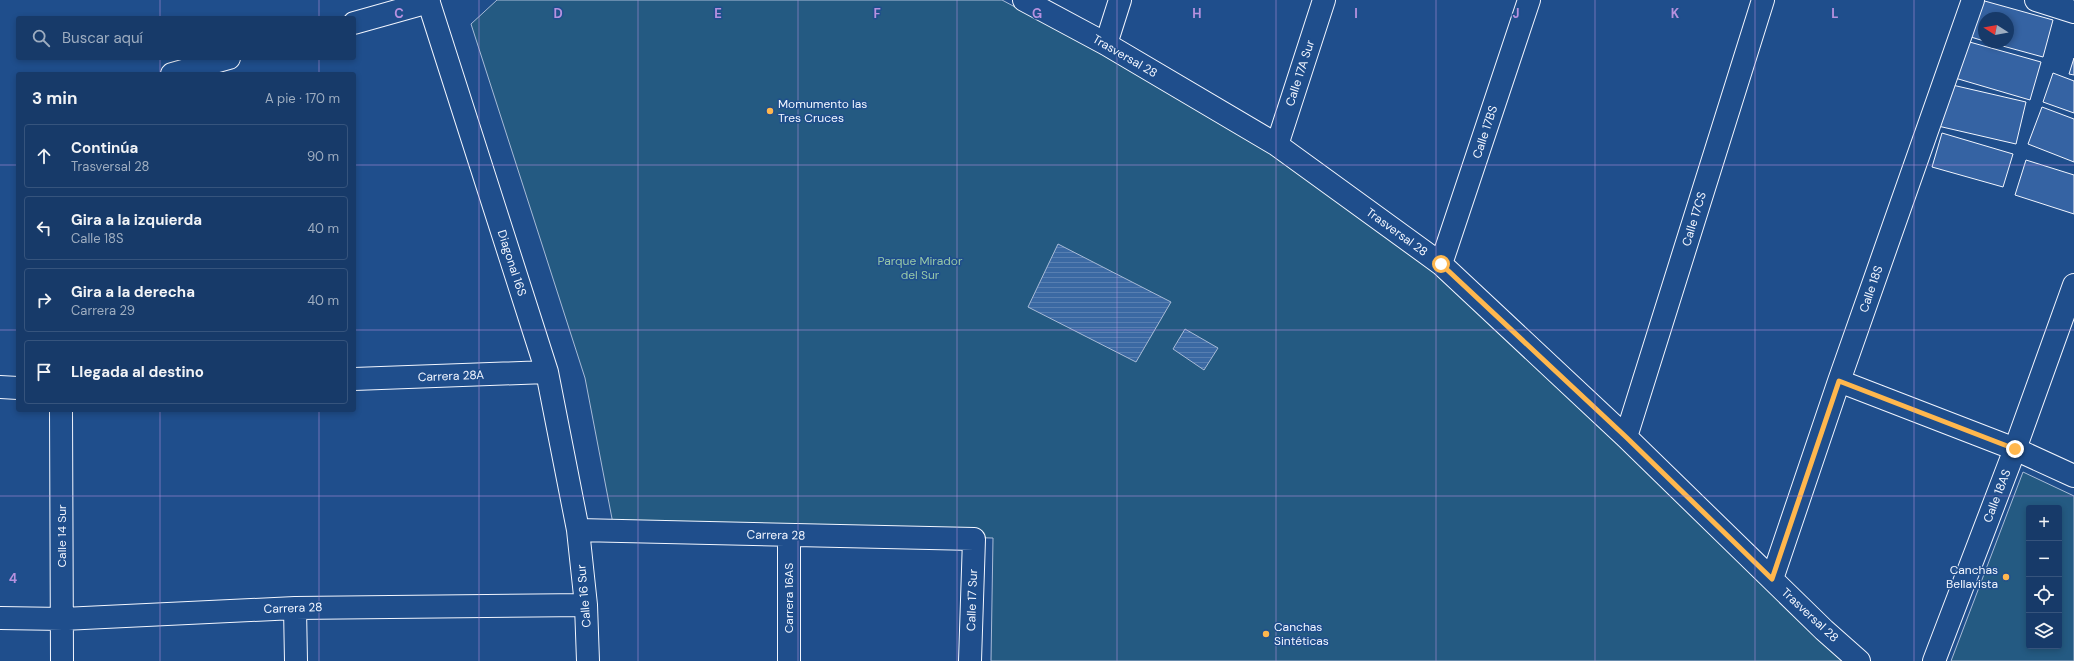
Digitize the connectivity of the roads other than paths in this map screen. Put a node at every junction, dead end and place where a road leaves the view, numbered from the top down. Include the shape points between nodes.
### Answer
1 (1024, 0) edge
2 (1120, 0) edge
3 (1324, 0) edge
4 (1529, 0) edge
5 (1763, 0) edge
6 (1973, 0) edge
7 (2036, 0) edge
8 (429, 1) edge
9 (2074, 12) edge
10 (356, 22) edge
11 (1106, 44) junction
12 (222, 60) edge
13 (179, 72) edge
14 (1277, 145) junction
15 (1441, 264) junction
16 (2074, 285) edge
17 (547, 372) junction
18 (356, 379) edge
19 (1839, 381) junction
20 (0, 387) edge
21 (16, 388) edge
22 (61, 412) edge
23 (1626, 437) junction
24 (2015, 449) junction
25 (2074, 476) edge
26 (578, 530) junction
27 (789, 535) junction
28 (974, 539) joint
29 (1772, 579) junction
30 (586, 605) junction
31 (295, 608) junction
32 (0, 618) edge
33 (63, 619) junction
34 (62, 661) edge
35 (296, 661) edge
36 (588, 661) edge
37 (789, 661) edge
38 (970, 661) edge
39 (1859, 661) edge
40 (1934, 661) edge

1 - 11 street, Trasversal 28
2 - 11 street
3 - 14 street, Calle 17A Sur
4 - 15 street, Calle 17BS
5 - 23 street, Calle 17CS
6 - 19 street, Calle 18S
7 - 9 street
8 - 10 street
8 - 17 street, Diagonal 16S
11 - 14 street, Trasversal 28
12 - 13 street
14 - 15 street, Trasversal 28
15 - 23 street, Trasversal 28
16 - 24 street, Calle 18AS
17 - 18 street, Carrera 28A
17 - 26 street, Diagonal 16S
19 - 24 street
19 - 29 street, Calle 18S
20 - 21 street
22 - 33 street, Calle 14 Sur
23 - 29 street, Trasversal 28
24 - 25 street
24 - 40 street, Calle 18AS
26 - 27 street, Carrera 28
26 - 30 street, Calle 16 Sur
27 - 28 street, Carrera 28
27 - 37 street, Carrera 16AS
28 - 38 street, Calle 17 Sur
29 - 39 street, Trasversal 28
30 - 31 street, Carrera 28
30 - 36 street, Calle 16 Sur
31 - 33 street, Carrera 28
31 - 35 street
32 - 33 street, Carrera 28
33 - 34 street, Calle 14 Sur

